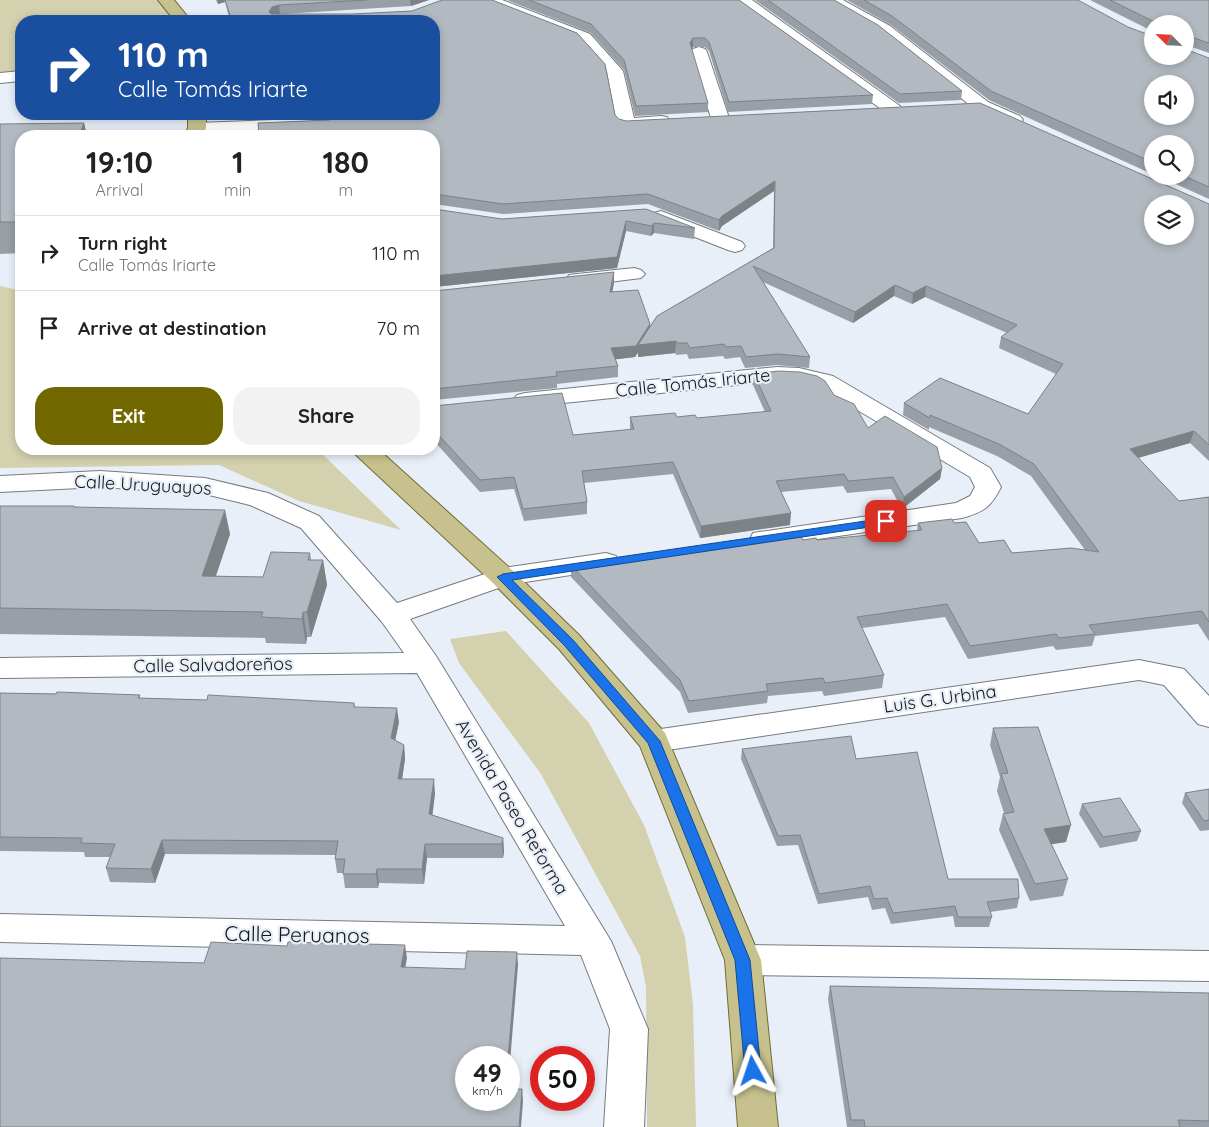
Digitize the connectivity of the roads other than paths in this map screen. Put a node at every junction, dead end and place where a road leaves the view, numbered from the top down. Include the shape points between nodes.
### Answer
1 (166, 0) edge
2 (488, 0) edge
3 (738, 0) edge
4 (832, 0) edge
5 (177, 15) edge
6 (699, 52) dead end
7 (15, 77) edge
8 (0, 78) edge
9 (982, 106) junction
10 (953, 107) edge
11 (914, 109) edge
12 (894, 110) junction
13 (865, 111) edge
14 (739, 117) edge
15 (720, 118) junction
16 (701, 119) edge
17 (340, 120) edge
18 (682, 120) edge
19 (196, 126) edge
20 (1028, 126) edge
21 (639, 213) edge
22 (735, 246) dead end
23 (634, 274) dead end
24 (558, 282) edge
25 (502, 402) edge
26 (371, 455) edge
27 (0, 484) edge
28 (310, 522) joint
29 (738, 543) edge
30 (630, 559) edge
31 (503, 577) junction
32 (392, 616) junction
33 (426, 663) junction
34 (0, 668) edge
35 (1209, 716) edge
36 (654, 741) junction
37 (0, 928) edge
38 (593, 941) junction
39 (743, 960) junction
40 (1209, 966) edge
41 (624, 1127) edge
42 (758, 1127) edge

1 - 5 main road
2 - 18 street via 584,37 615,71 626,124
3 - 12 street
4 - 9 street via 884,29
6 - 15 street
7 - 8 street
9 - 10 street
9 - 20 street
11 - 12 street
12 - 13 street
14 - 15 street
15 - 16 street
17 - 19 street via 330,123
21 - 22 street via 648,212
23 - 24 street
25 - 29 street, Calle Tomás Iriarte via 777,374 799,375 825,381 980,473 988,487 981,502 962,510
26 - 31 main road
27 - 28 street, Calle Uruguayos via 100,479 205,486 259,499
28 - 32 street, Avenida Paseo Reforma
30 - 31 street
31 - 32 street
31 - 36 main road via 569,642
32 - 33 street, Avenida Paseo Reforma
33 - 34 street, Calle Salvadoreños
33 - 38 street, Avenida Paseo Reforma
35 - 36 street, Luis G. Urbina via 1173,676 1139,670
36 - 39 main road
37 - 38 street, Calle Peruanos
38 - 41 street, Avenida Paseo Reforma via 629,1029
39 - 40 street
39 - 42 main road

